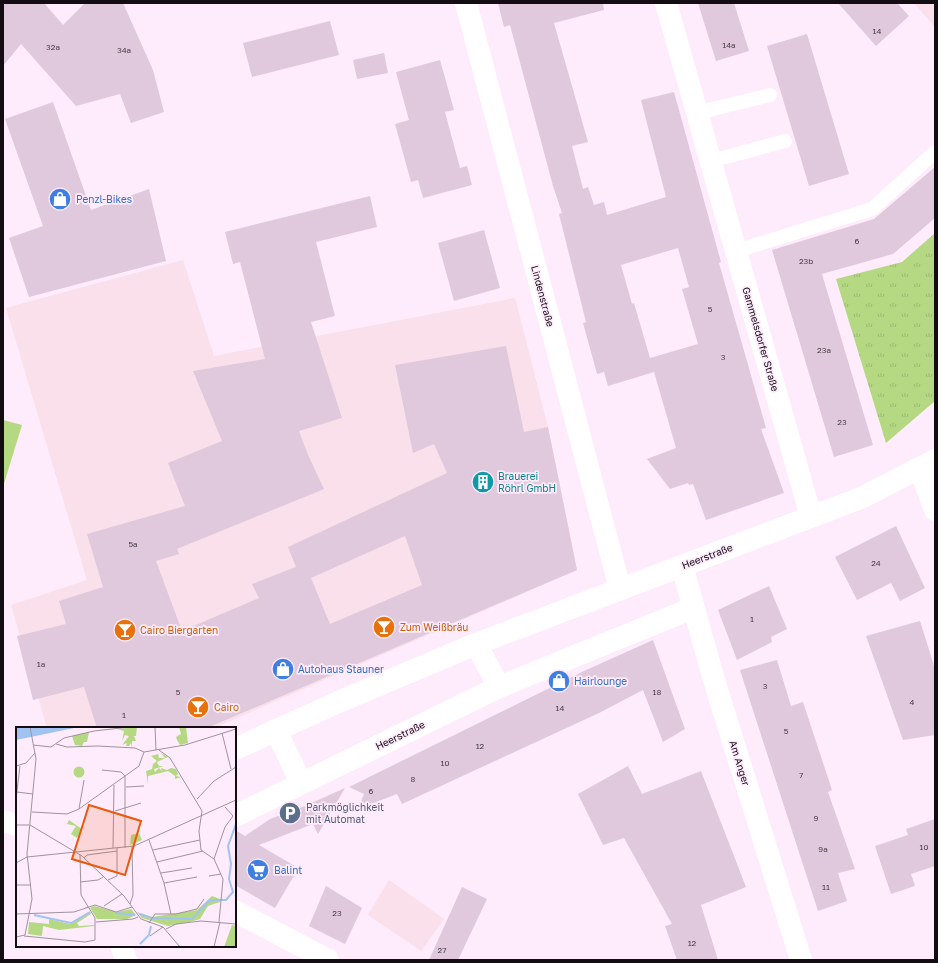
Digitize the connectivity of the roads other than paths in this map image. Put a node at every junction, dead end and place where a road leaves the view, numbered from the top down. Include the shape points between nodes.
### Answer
1 (466, 3) edge
2 (666, 3) edge
3 (770, 95) dead end
4 (697, 113) junction
5 (785, 141) dead end
6 (935, 152) edge
7 (711, 161) junction
8 (736, 251) junction
9 (927, 465) edge
10 (935, 510) edge
11 (810, 517) junction
12 (682, 566) junction
13 (620, 589) junction
14 (693, 608) junction
15 (476, 644) junction
16 (499, 687) junction
17 (276, 730) junction
18 (236, 748) edge
19 (301, 783) junction
20 (236, 816) edge
21 (236, 912) edge
22 (121, 947) edge
23 (126, 960) edge
24 (328, 960) edge
25 (801, 960) edge

1 - 13 street, Lindenstraße
2 - 4 street, Gammelsdorfer Straße
3 - 4 lane
4 - 7 street, Gammelsdorfer Straße
5 - 7 lane
6 - 8 lane via 872,209
7 - 8 street, Gammelsdorfer Straße
8 - 11 street, Gammelsdorfer Straße
9 - 10 street
9 - 11 street, Heerstraße via 861,498
11 - 12 street, Heerstraße
12 - 13 street, Heerstraße
12 - 14 street, Am Anger
13 - 15 street, Heerstraße
14 - 16 street, Heerstraße
14 - 25 street, Am Anger
15 - 16 street
15 - 17 street, Heerstraße
16 - 19 street, Heerstraße
17 - 18 street, Heerstraße
17 - 19 street
19 - 20 street, Heerstraße
21 - 24 street
22 - 23 street

